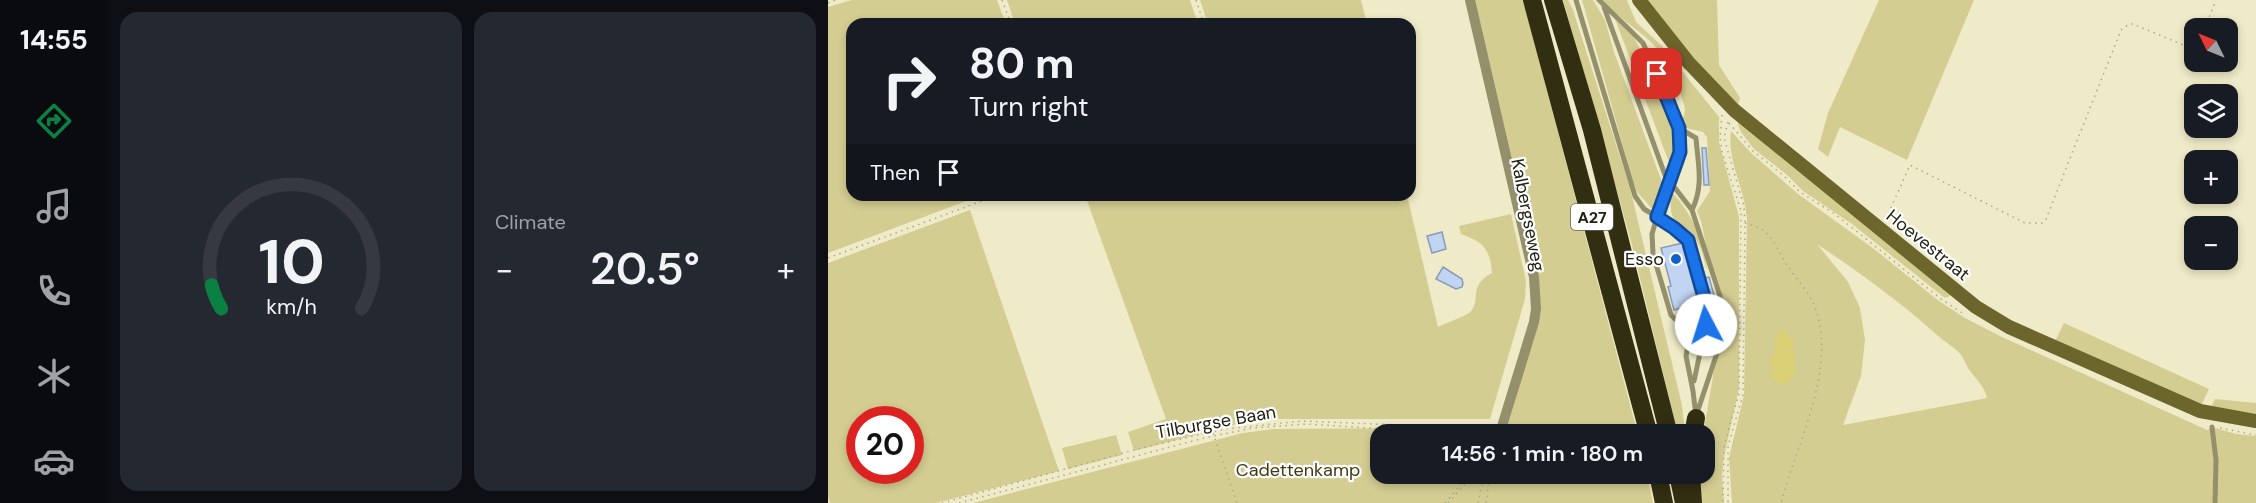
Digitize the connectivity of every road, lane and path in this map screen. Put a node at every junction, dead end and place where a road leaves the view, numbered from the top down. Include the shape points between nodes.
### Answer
1 (836, 0) edge
2 (1002, 0) edge
3 (1196, 0) edge
4 (1470, 0) edge
5 (1532, 0) edge
6 (1553, 0) edge
7 (1576, 0) edge
8 (1639, 0) edge
9 (2216, 0) edge
10 (828, 3) edge
11 (1601, 3) edge
12 (1009, 18) edge
13 (1202, 18) edge
14 (2209, 18) edge
15 (2184, 45) edge
16 (1728, 112) junction
17 (1679, 128) junction
18 (1670, 182) junction
19 (982, 201) edge
20 (1692, 210) junction
21 (1657, 217) junction
22 (1744, 223) junction
23 (1880, 230) junction
24 (828, 258) edge
25 (1693, 391) junction
26 (2256, 421) edge
27 (1373, 424) edge
28 (1503, 424) edge
29 (1646, 424) edge
30 (1666, 424) edge
31 (1695, 424) edge
32 (1696, 424) edge
33 (2211, 427) dead end
34 (1370, 428) edge
35 (1212, 432) junction
36 (1214, 436) junction
37 (1463, 484) edge
38 (1482, 484) edge
39 (1489, 484) edge
40 (1660, 484) edge
41 (1679, 484) edge
42 (1692, 484) edge
43 (942, 503) edge
44 (958, 503) edge
45 (1237, 503) edge
46 (1446, 503) edge
47 (1478, 503) edge
48 (1486, 503) edge
49 (1664, 503) edge
50 (1684, 503) edge
51 (1692, 503) edge
52 (1723, 503) edge
53 (1728, 503) edge
54 (1781, 503) edge
55 (2215, 503) edge

1 - 10 path
2 - 12 path
3 - 13 path
4 - 28 street, Kalbergseweg via 1534,277 1534,322
5 - 29 highway, A27
6 - 30 highway, A27 via 1592,130
7 - 21 lane, A27 via 1635,196 1644,209
8 - 16 street, Hoevestraat
9 - 14 path
11 - 17 lane, A27 via 1642,43
11 - 18 lane, A27
15 - 23 path via 2133,24 2121,30 2042,223 2025,222 1910,165
16 - 22 path via 1724,138 1744,206
16 - 23 street, Hoevestraat
16 - 52 path via 1720,137 1741,211 1741,352 1739,393 1724,446
17 - 18 lane, A27 via 1680,152
17 - 20 lane, A27 via 1696,138 1699,194
18 - 20 lane, A27
18 - 21 lane, A27
19 - 24 path
20 - 32 lane, A27 via 1720,296 1723,335
21 - 25 lane, A27 via 1652,234 1653,254 1671,315 1690,334 1686,356
21 - 25 lane, A27 via 1688,240 1707,308
22 - 53 path via 1743,395 1728,446
22 - 54 path via 1763,231 1812,301 1820,324 1820,375
23 - 26 street, Hoevestraat via 1976,307 2009,327 2200,411
25 - 31 lane, A27
27 - 35 path, Tilburgse Baan via 1302,421
33 - 55 lane via 2216,460
34 - 36 path, Tilburgse Baan via 1307,424 1252,428
35 - 36 path
35 - 43 path, Tilburgse Baan
36 - 44 path, Tilburgse Baan
36 - 45 path
37 - 46 path
38 - 47 path
39 - 48 path
40 - 49 highway
41 - 50 highway
42 - 51 highway

